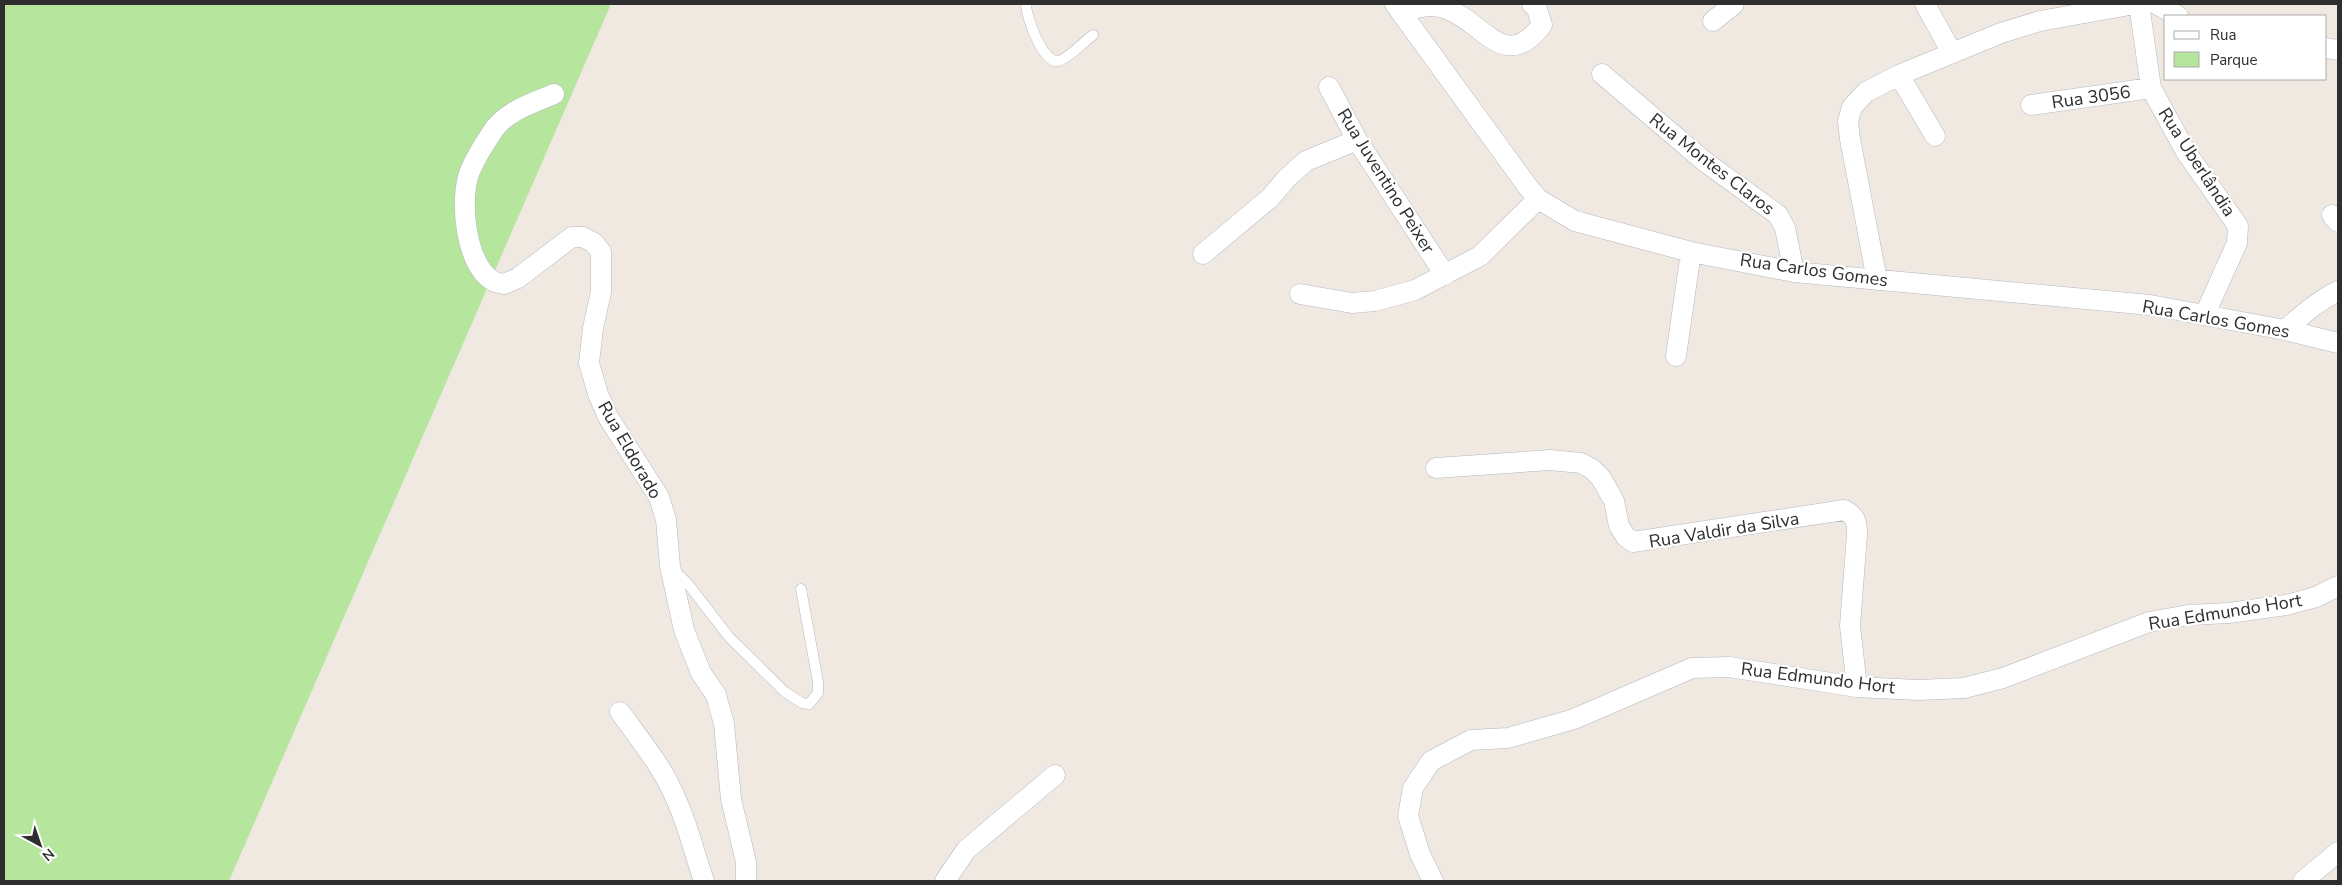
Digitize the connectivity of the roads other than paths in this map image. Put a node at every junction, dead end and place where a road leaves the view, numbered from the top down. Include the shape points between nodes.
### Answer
1 (1026, 4) edge
2 (1532, 4) edge
3 (1734, 4) edge
4 (1925, 4) edge
5 (2135, 4) edge
6 (2139, 4) edge
7 (2156, 4) edge
8 (1398, 8) edge
9 (2078, 9) edge
10 (2176, 15) edge
11 (1713, 21) dead end
12 (1093, 35) dead end
13 (1952, 53) junction
14 (1602, 74) dead end
15 (1899, 75) junction
16 (1330, 87) dead end
17 (2151, 88) junction
18 (554, 94) dead end
19 (2031, 106) dead end
20 (1935, 136) dead end
21 (1357, 140) junction
22 (1538, 199) junction
23 (1691, 252) junction
24 (1203, 254) dead end
25 (1794, 272) junction
26 (1444, 275) junction
27 (1877, 280) junction
28 (2338, 292) edge
29 (1300, 294) dead end
30 (2205, 314) junction
31 (2285, 330) junction
32 (2338, 343) edge
33 (1676, 356) dead end
34 (1436, 468) dead end
35 (670, 566) junction
36 (2338, 586) edge
37 (801, 589) dead end
38 (1857, 687) junction
39 (620, 712) dead end
40 (1055, 775) dead end
41 (2338, 852) edge
42 (704, 881) edge
43 (746, 881) edge
44 (946, 881) edge
45 (1433, 881) edge
46 (2303, 881) edge

1 - 12 lane via 1035,36 1048,58 1054,61 1061,61
2 - 8 street via 1542,26 1520,46 1498,44 1450,10 1437,6
3 - 11 street
4 - 13 street
5 - 9 street
6 - 17 street, Rua Uberlândia
7 - 10 street
8 - 22 street, Rua Carlos Gomes
9 - 13 street via 2001,32
13 - 15 street
14 - 25 street, Rua Montes Claros via 1704,161 1778,215 1786,228
15 - 20 street
15 - 27 street via 1866,92 1852,107 1848,121
16 - 21 street, Rua Juventino Peixer
17 - 19 street, Rua 3056
17 - 30 street, Rua Uberlândia via 2186,152 2238,226 2238,244
18 - 35 street, Rua Eldorado via 516,111 496,127 470,173 464,206 467,231 484,273 493,281 504,284 518,278 572,237 583,237 601,252 601,292 589,363 608,417 659,497 666,520
21 - 24 street via 1306,161 1270,198
21 - 26 street, Rua Juventino Peixer
22 - 23 street, Rua Carlos Gomes via 1575,221
22 - 26 street via 1480,256
23 - 25 street, Rua Carlos Gomes
23 - 33 street
25 - 27 street, Rua Carlos Gomes
26 - 29 street via 1415,290 1375,301 1352,303
27 - 30 street, Rua Carlos Gomes via 2150,305
28 - 31 street via 2323,298
30 - 31 street, Rua Carlos Gomes
31 - 32 street, Rua Carlos Gomes
34 - 38 street, Rua Valdir da Silva via 1550,460 1580,463 1601,478 1614,500 1619,526 1633,542 1844,510 1857,522 1850,626
35 - 37 lane via 729,637 785,692 809,704 818,693 818,682
35 - 43 street, Rua Eldorado via 684,630 701,673 716,695 724,724 731,799 746,862
36 - 38 street, Rua Edmundo Hort via 2316,597 2286,605 2149,622 2003,678 1964,688
38 - 45 street, Rua Edmundo Hort via 1729,667 1692,668 1574,719 1508,738 1471,740 1431,761 1414,788 1408,816
39 - 42 street via 661,769 675,795
40 - 44 street via 966,850
41 - 46 street

